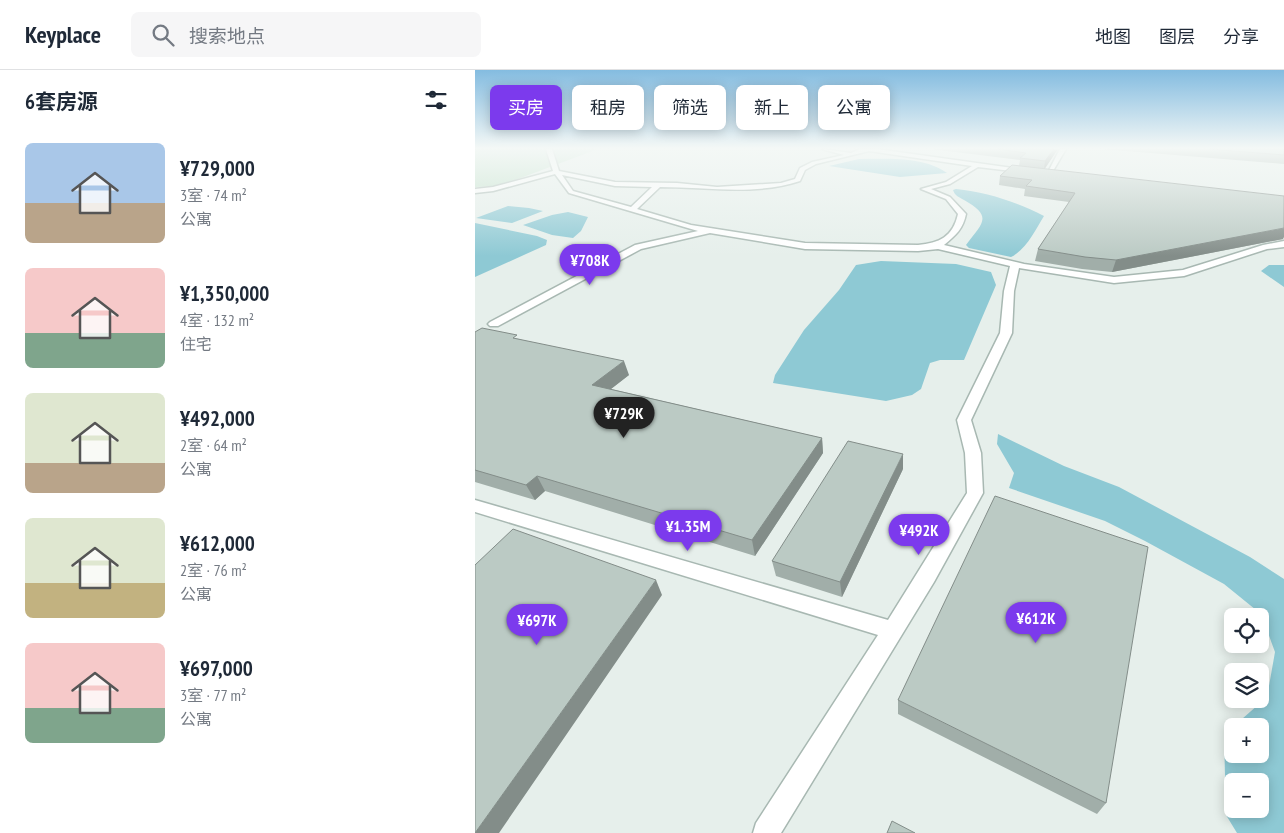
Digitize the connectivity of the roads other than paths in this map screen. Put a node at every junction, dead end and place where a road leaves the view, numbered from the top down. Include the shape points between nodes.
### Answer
1 (512, 185) edge
2 (566, 185) edge
3 (640, 185) edge
4 (657, 185) junction
5 (786, 185) edge
6 (942, 185) edge
7 (475, 191) edge
8 (632, 210) junction
9 (709, 231) junction
10 (1284, 244) edge
11 (938, 246) junction
12 (1015, 265) junction
13 (494, 324) dead end
14 (475, 506) edge
15 (891, 630) junction
16 (766, 833) edge

1 - 7 street
2 - 8 street via 571,192
3 - 4 street
4 - 5 street via 717,189
4 - 8 street
6 - 11 street via 924,189 948,198 962,214 955,232
8 - 9 street
9 - 11 street via 805,246
9 - 13 street via 638,247
10 - 12 street via 1184,273 1114,280
11 - 12 street
12 - 15 street via 1009,291 1007,333 964,420 973,454 975,493
14 - 15 street
15 - 16 street

